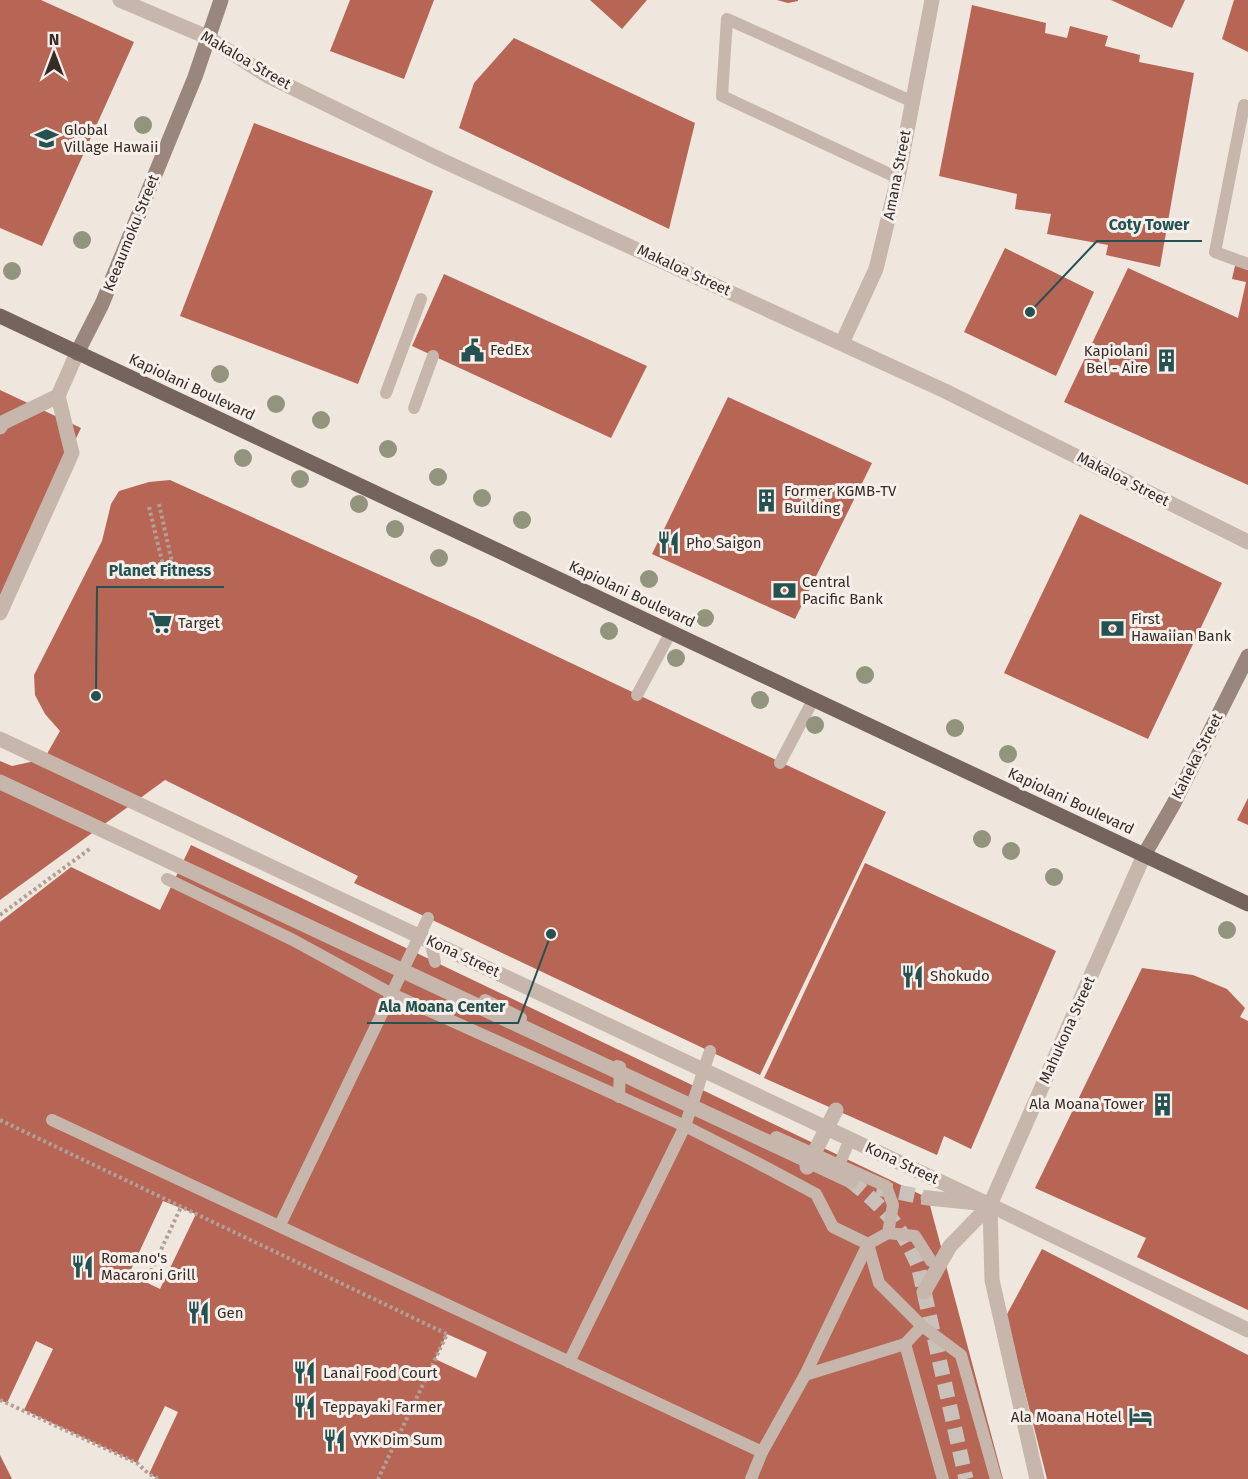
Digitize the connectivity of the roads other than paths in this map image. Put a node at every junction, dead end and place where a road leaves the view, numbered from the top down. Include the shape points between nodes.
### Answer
1 (120, 0) edge
2 (221, 0) edge
3 (932, 0) edge
4 (207, 37) junction
5 (911, 101) junction
6 (1244, 105) dead end
7 (898, 178) junction
8 (1248, 264) edge
9 (421, 299) dead end
10 (0, 316) edge
11 (842, 343) junction
12 (77, 353) junction
13 (433, 356) dead end
14 (386, 393) dead end
15 (58, 396) junction
16 (414, 408) dead end
17 (0, 427) edge
18 (1248, 542) edge
19 (0, 613) edge
20 (671, 632) junction
21 (1248, 656) edge
22 (638, 695) dead end
23 (813, 700) junction
24 (0, 740) edge
25 (780, 762) dead end
26 (0, 782) edge
27 (1144, 855) junction
28 (167, 879) dead end
29 (1248, 904) edge
30 (428, 918) dead end
31 (430, 940) junction
32 (435, 962) dead end
33 (392, 994) junction
34 (485, 1000) dead end
35 (710, 1051) dead end
36 (619, 1097) junction
37 (835, 1112) dead end
38 (52, 1120) dead end
39 (685, 1126) junction
40 (776, 1137) dead end
41 (850, 1138) junction
42 (807, 1167) dead end
43 (835, 1174) junction
44 (850, 1181) tunnel mouth
45 (928, 1198) tunnel mouth
46 (990, 1205) junction
47 (280, 1225) dead end
48 (888, 1233) junction
49 (868, 1244) junction
50 (931, 1261) dead end
51 (924, 1292) dead end
52 (922, 1326) junction
53 (1248, 1330) edge
54 (905, 1344) junction
55 (569, 1362) junction
56 (805, 1375) junction
57 (762, 1452) junction
58 (751, 1479) edge
59 (943, 1479) edge
60 (996, 1479) edge
61 (1037, 1479) edge

1 - 4 street, Makaloa Street
2 - 4 main road, Keeaumoku Street
3 - 5 street, Amana Street
4 - 11 street, Makaloa Street via 268,76 421,150
4 - 12 main road, Keeaumoku Street via 195,77 102,304
5 - 7 street, Amana Street
5 - 7 lane via 727,19 722,96
6 - 8 lane via 1215,252
7 - 11 street, Amana Street via 876,269
9 - 14 lane
10 - 12 main road, Kapiolani Boulevard
11 - 18 street, Makaloa Street
12 - 15 street, Keeaumoku Street
12 - 20 main road, Kapiolani Boulevard
13 - 16 lane
15 - 17 street
15 - 19 street via 72,453
20 - 22 lane
20 - 23 main road, Kapiolani Boulevard
21 - 27 main road, Kaheka Street
23 - 25 lane
23 - 27 main road, Kapiolani Boulevard
24 - 31 street, Kona Street
26 - 43 street
27 - 29 main road, Kapiolani Boulevard
27 - 46 street, Mahukona Street
28 - 33 lane via 293,940
30 - 33 lane
31 - 32 lane
31 - 41 street, Kona Street
33 - 36 lane
33 - 47 lane
34 - 36 lane via 620,1067
35 - 39 lane
36 - 39 lane
37 - 42 street
38 - 55 lane
39 - 49 lane via 816,1194 832,1227
39 - 55 lane
40 - 48 lane via 886,1186 893,1205
41 - 43 lane
41 - 46 street, Kona Street
43 - 44 street
45 - 46 street, Kona Street
46 - 51 street, Mahukona Street via 950,1246
46 - 53 street, Kona Street
46 - 61 street, Mahukona Street via 992,1280
48 - 49 lane
48 - 50 lane via 915,1236
49 - 52 lane via 879,1283
49 - 56 lane
52 - 54 lane
52 - 60 lane via 961,1355
54 - 56 lane
54 - 59 lane
55 - 57 lane
56 - 57 lane
57 - 58 lane

